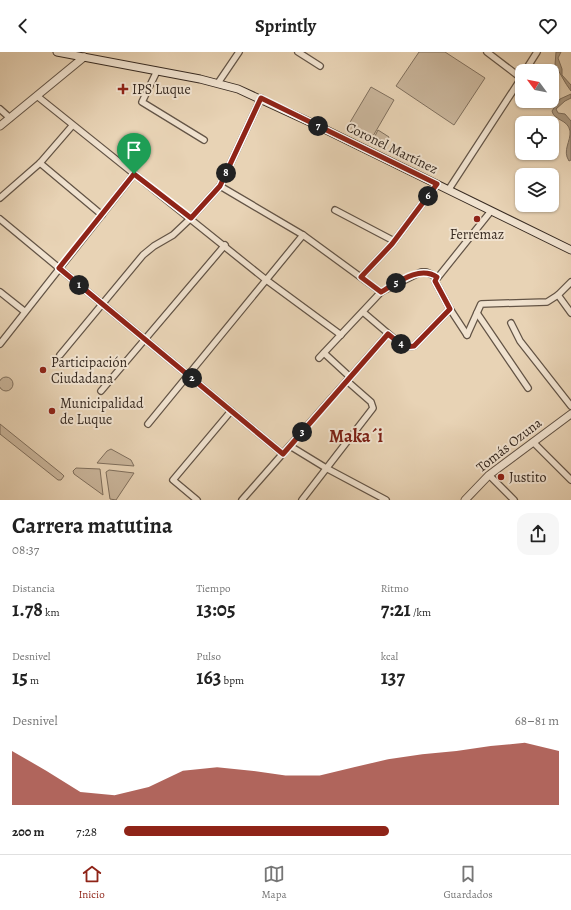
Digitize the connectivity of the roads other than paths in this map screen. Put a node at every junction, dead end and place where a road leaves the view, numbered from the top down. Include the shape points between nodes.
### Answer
1 (57, 52) edge
2 (239, 52) edge
3 (300, 52) edge
4 (487, 52) edge
5 (537, 52) edge
6 (88, 57) edge
7 (529, 64) edge
8 (320, 66) dead end
9 (157, 71) junction
10 (515, 72) edge
11 (218, 83) junction
12 (515, 88) edge
13 (37, 96) junction
14 (261, 98) junction
15 (0, 109) edge
16 (10, 118) junction
17 (0, 126) edge
18 (72, 126) junction
19 (204, 140) dead end
20 (40, 163) junction
21 (134, 174) junction
22 (437, 184) junction
23 (220, 186) junction
24 (449, 189) junction
25 (0, 198) edge
26 (335, 210) dead end
27 (491, 212) junction
28 (102, 215) junction
29 (191, 218) junction
30 (0, 219) edge
31 (303, 235) junction
32 (394, 241) junction
33 (224, 245) junction
34 (571, 250) edge
35 (59, 268) junction
36 (361, 277) junction
37 (437, 277) junction
38 (265, 279) junction
39 (571, 282) edge
40 (0, 292) edge
41 (381, 292) junction
42 (558, 295) junction
43 (102, 304) junction
44 (450, 309) junction
45 (24, 311) junction
46 (363, 312) junction
47 (476, 313) junction
48 (571, 313) edge
49 (511, 323) dead end
50 (388, 334) junction
51 (341, 335) junction
52 (145, 339) junction
53 (0, 344) edge
54 (324, 354) junction
55 (60, 355) dead end
56 (319, 358) dead end
57 (188, 375) junction
58 (348, 379) junction
59 (528, 388) dead end
60 (102, 391) dead end
61 (571, 406) edge
62 (231, 411) junction
63 (571, 414) edge
64 (148, 424) dead end
65 (534, 442) junction
66 (290, 446) junction
67 (283, 454) junction
68 (326, 468) junction
69 (489, 476) junction
70 (571, 480) edge
71 (197, 500) edge
72 (242, 500) edge
73 (302, 500) edge
74 (385, 500) edge
75 (465, 500) edge
76 (514, 500) edge

1 - 6 main road, Coronel Martínez
2 - 11 street
3 - 8 street
4 - 10 street
5 - 7 street
6 - 9 main road, Coronel Martínez
6 - 13 main road
9 - 11 main road, Coronel Martínez
9 - 19 street via 142,102
11 - 14 main road, Coronel Martínez
12 - 24 street
13 - 16 main road
13 - 18 street
14 - 22 main road, Coronel Martínez
14 - 23 street
15 - 16 street
16 - 17 main road
18 - 20 street
18 - 21 street
20 - 25 street
20 - 28 street
21 - 28 street
21 - 29 street
22 - 24 main road, Coronel Martínez
22 - 32 street
23 - 29 street
23 - 31 street
24 - 27 main road, Coronel Martínez
26 - 32 street
27 - 34 main road, Coronel Martínez
27 - 37 street
28 - 35 street
29 - 33 street
29 - 43 street via 173,236 143,255
30 - 35 street
31 - 36 street
31 - 38 street
32 - 36 street
33 - 38 street
33 - 52 street
35 - 43 street
35 - 45 street
36 - 41 street
37 - 41 street via 420,272
37 - 44 street via 435,281
38 - 51 street
38 - 57 street
39 - 42 street
40 - 45 street
41 - 46 street
42 - 47 street via 547,302 483,303
42 - 48 street
43 - 52 street
43 - 55 street
44 - 47 street via 467,335
44 - 50 street via 414,346 404,347
45 - 53 street
46 - 50 street
46 - 51 street
47 - 59 street
49 - 61 street via 520,341
50 - 58 street
51 - 54 street
52 - 57 street
52 - 60 street
54 - 56 street
54 - 58 street
57 - 62 street
57 - 64 street
58 - 66 street
58 - 68 street via 371,402 373,408
62 - 67 street
62 - 71 street via 173,480
63 - 65 main road, Tomás Ozuna
65 - 69 main road, Tomás Ozuna
65 - 70 street
66 - 67 street
66 - 68 street
67 - 72 street
68 - 73 street
68 - 74 street
69 - 75 main road, Tomás Ozuna
69 - 76 street

